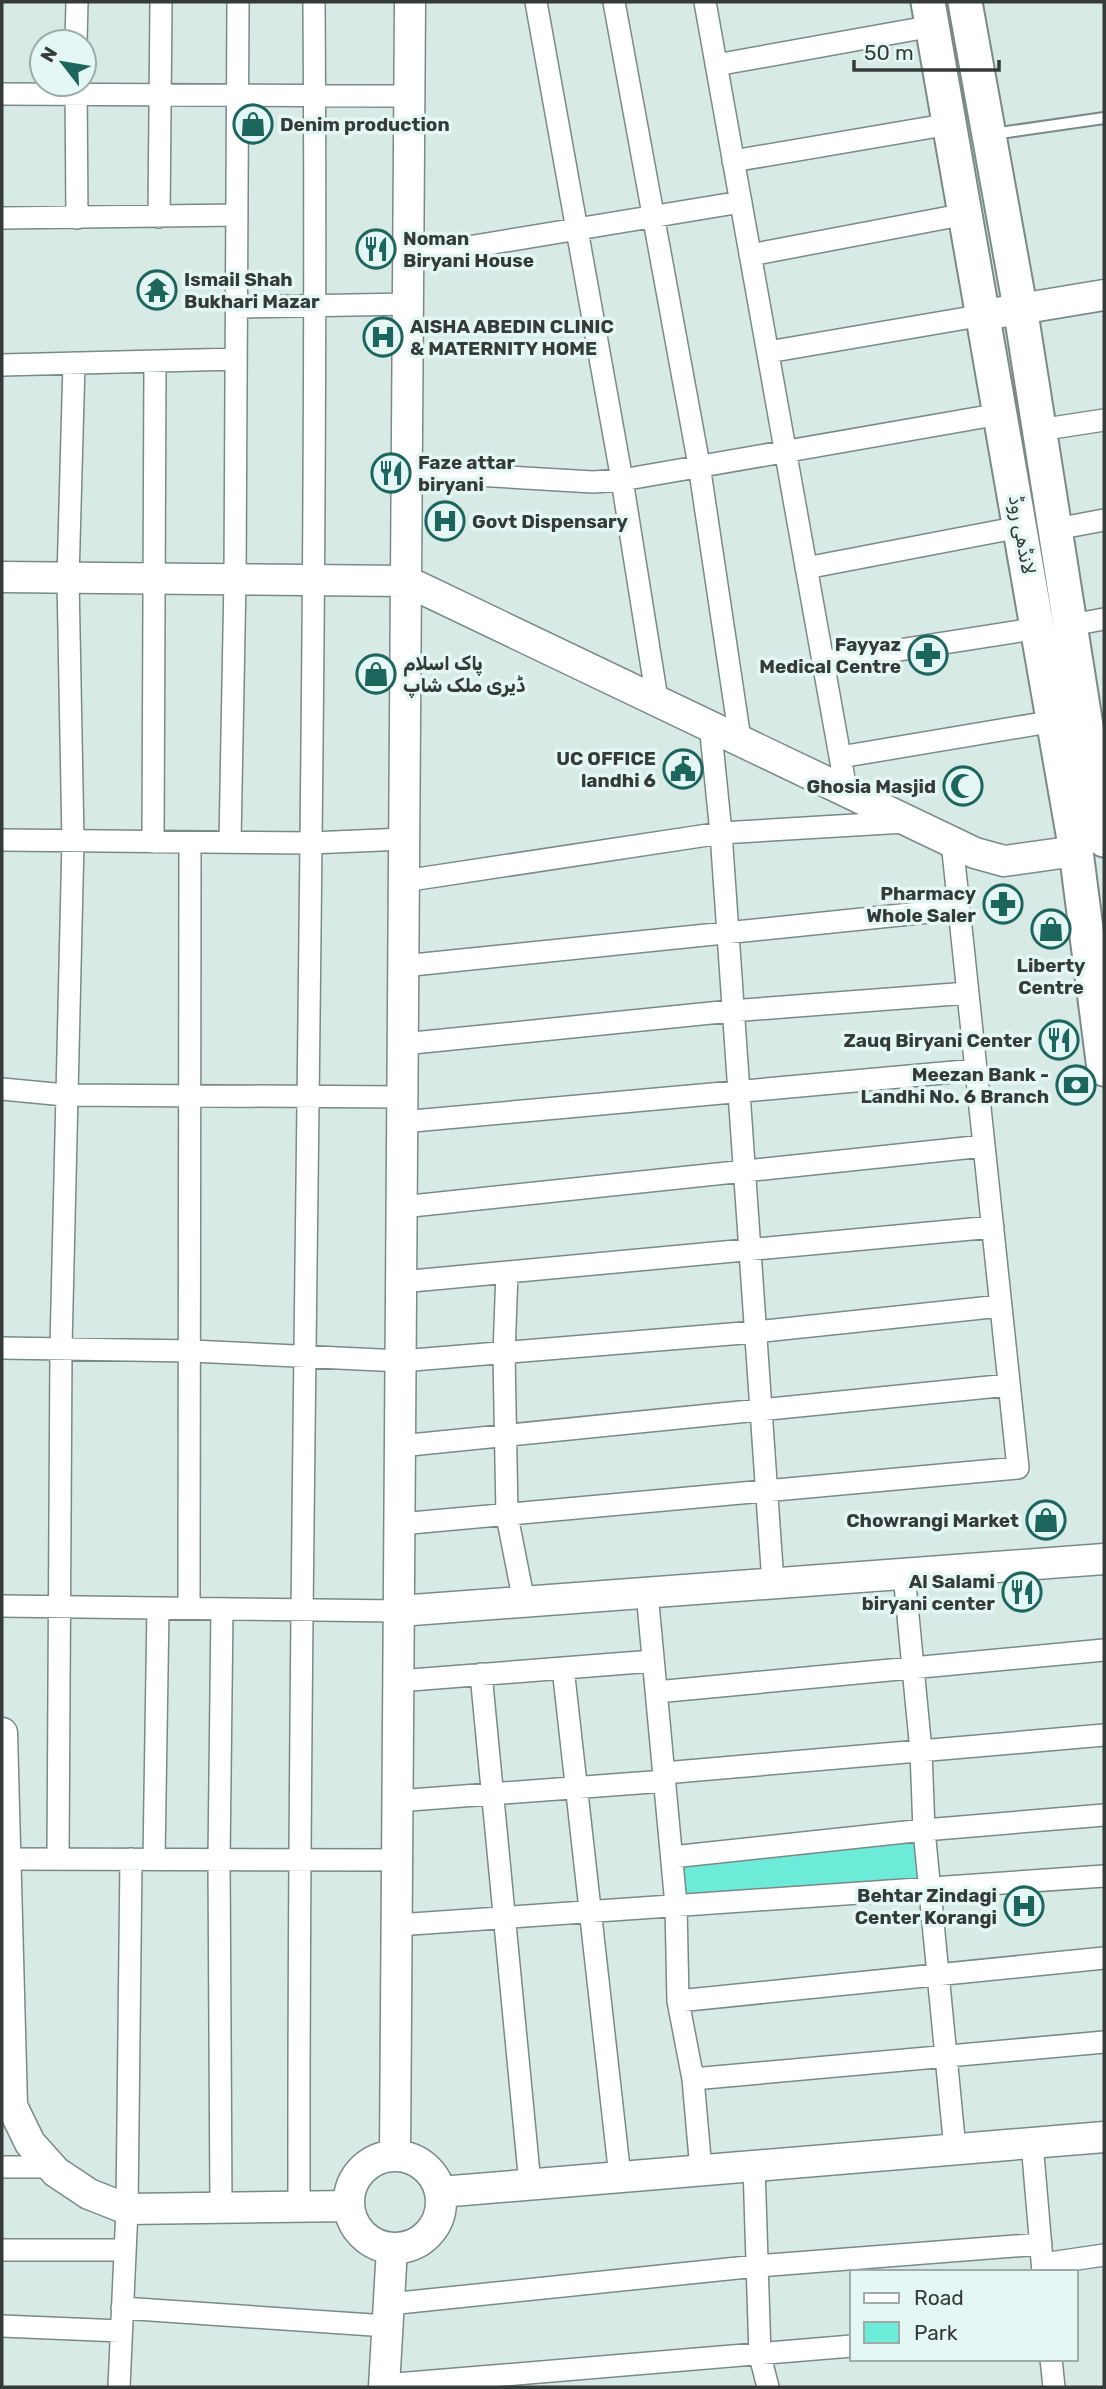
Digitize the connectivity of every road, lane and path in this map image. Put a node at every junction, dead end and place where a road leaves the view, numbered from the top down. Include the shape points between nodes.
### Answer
1 (77, 2) edge
2 (161, 2) edge
3 (238, 2) edge
4 (314, 2) edge
5 (410, 2) edge
6 (536, 2) edge
7 (614, 2) edge
8 (705, 2) edge
9 (965, 2) edge
10 (930, 14) edge
11 (76, 28) edge
12 (716, 65) junction
13 (98, 91) edge
14 (28, 92) edge
15 (2, 94) edge
16 (409, 96) junction
17 (162, 97) junction
18 (237, 97) junction
19 (314, 97) junction
20 (76, 98) edge
21 (1104, 118) edge
22 (950, 124) junction
23 (989, 134) junction
24 (733, 161) junction
25 (741, 202) junction
26 (966, 214) junction
27 (237, 215) junction
28 (652, 215) junction
29 (159, 217) junction
30 (2, 218) edge
31 (77, 218) junction
32 (576, 232) junction
33 (750, 255) junction
34 (408, 257) junction
35 (1104, 295) edge
36 (408, 304) junction
37 (236, 307) junction
38 (1020, 307) junction
39 (313, 308) junction
40 (984, 315) junction
41 (768, 352) junction
42 (236, 359) junction
43 (155, 361) junction
44 (75, 363) junction
45 (2, 365) edge
46 (1000, 414) junction
47 (1104, 420) edge
48 (1039, 430) junction
49 (785, 450) junction
50 (699, 464) junction
51 (407, 471) junction
52 (622, 480) junction
53 (1104, 520) edge
54 (1020, 527) junction
55 (1056, 529) junction
56 (806, 568) junction
57 (2, 577) edge
58 (68, 579) junction
59 (235, 579) junction
60 (152, 580) junction
61 (313, 580) junction
62 (406, 581) junction
63 (1104, 619) edge
64 (1055, 626) junction
65 (823, 662) junction
66 (657, 699) junction
67 (1055, 721) junction
68 (710, 724) junction
69 (740, 739) junction
70 (840, 757) junction
71 (846, 790) junction
72 (1101, 793) edge
73 (911, 822) junction
74 (721, 833) junction
75 (404, 839) junction
76 (2, 840) edge
77 (73, 841) junction
78 (153, 842) junction
79 (230, 842) junction
80 (952, 842) junction
81 (190, 843) junction
82 (311, 843) junction
83 (1090, 845) edge
84 (404, 881) junction
85 (959, 909) junction
86 (728, 934) junction
87 (403, 966) junction
88 (968, 993) junction
89 (731, 1011) junction
90 (403, 1044) junction
91 (1104, 1069) edge
92 (976, 1070) junction
93 (2, 1089) edge
94 (738, 1090) junction
95 (190, 1093) junction
96 (65, 1095) junction
97 (308, 1099) junction
98 (402, 1109) junction
99 (984, 1146) junction
100 (743, 1169) junction
101 (402, 1207) junction
102 (993, 1227) junction
103 (751, 1250) junction
104 (506, 1272) junction
105 (401, 1282) junction
106 (1001, 1306) junction
107 (755, 1332) junction
108 (61, 1347) junction
109 (2, 1348) edge
110 (191, 1351) junction
111 (504, 1354) junction
112 (305, 1357) junction
113 (401, 1361) junction
114 (1009, 1385) junction
115 (760, 1411) junction
116 (508, 1434) junction
117 (400, 1446) junction
118 (766, 1490) junction
119 (508, 1516) junction
120 (400, 1524) junction
121 (1104, 1559) edge
122 (904, 1574) junction
123 (773, 1583) junction
124 (647, 1593) junction
125 (524, 1602) junction
126 (2, 1606) edge
127 (62, 1607) junction
128 (158, 1608) junction
129 (189, 1608) junction
130 (304, 1608) junction
131 (222, 1609) junction
132 (399, 1611) junction
133 (1104, 1650) edge
134 (653, 1661) junction
135 (563, 1668) junction
136 (913, 1669) junction
137 (481, 1674) junction
138 (398, 1681) junction
139 (656, 1692) junction
140 (2, 1733) edge
141 (1104, 1735) edge
142 (921, 1751) junction
143 (664, 1777) junction
144 (578, 1788) junction
145 (494, 1794) junction
146 (397, 1801) junction
147 (1104, 1815) edge
148 (924, 1830) junction
149 (672, 1857) junction
150 (154, 1858) junction
151 (6, 1859) junction
152 (58, 1859) junction
153 (131, 1859) junction
154 (299, 1859) junction
155 (219, 1860) junction
156 (397, 1860) junction
157 (1104, 1876) edge
158 (932, 1886) junction
159 (676, 1905) junction
160 (591, 1914) junction
161 (502, 1919) junction
162 (397, 1926) junction
163 (5, 1940) edge
164 (1104, 1958) edge
165 (940, 1975) junction
166 (678, 2001) junction
167 (1104, 2042) edge
168 (946, 2055) junction
169 (693, 2079) junction
170 (7, 2106) edge
171 (1104, 2137) edge
172 (1032, 2143) junction
173 (955, 2149) junction
174 (395, 2156) junction
175 (754, 2166) junction
176 (2, 2167) edge
177 (50, 2167) junction
178 (701, 2170) junction
179 (620, 2177) junction
180 (530, 2184) junction
181 (440, 2192) junction
182 (299, 2206) junction
183 (349, 2206) junction
184 (221, 2207) junction
185 (127, 2208) junction
186 (393, 2248) junction
187 (2, 2250) edge
188 (125, 2250) junction
189 (1104, 2255) edge
190 (1042, 2260) edge
191 (757, 2266) junction
192 (122, 2308) junction
193 (388, 2315) junction
194 (2, 2326) edge
195 (121, 2331) junction
196 (850, 2346) edge
197 (760, 2356) junction
198 (1051, 2361) edge
199 (384, 2386) edge
200 (119, 2387) edge
201 (130, 2387) edge
202 (768, 2387) edge
203 (1054, 2387) edge

1 - 11 street
2 - 17 street
3 - 18 street
4 - 19 street
5 - 16 street
6 - 32 street
7 - 28 street
8 - 12 street
9 - 23 main road, لانڈھی روڈ
10 - 12 street
10 - 22 main road, لانڈھی روڈ
12 - 24 street
13 - 17 street
14 - 15 street
16 - 19 street
16 - 34 street
17 - 18 street
17 - 29 street
18 - 19 street
18 - 27 street
19 - 39 street
20 - 31 street
21 - 23 lane
22 - 24 street
22 - 26 main road, لانڈھی روڈ
23 - 38 main road, لانڈھی روڈ
24 - 25 street
25 - 28 street
25 - 33 street
26 - 33 street
26 - 40 main road, لانڈھی روڈ
27 - 29 street
27 - 37 street
28 - 32 street
28 - 50 street
29 - 31 street
30 - 31 street
32 - 34 street
32 - 52 street
33 - 41 street
34 - 36 street
35 - 38 street
36 - 39 street
36 - 51 street
37 - 39 street
37 - 42 street
38 - 40 street
38 - 48 main road, لانڈھی روڈ
39 - 61 street
40 - 41 street
40 - 46 main road, لانڈھی روڈ
41 - 49 street
42 - 43 street
42 - 59 street
43 - 44 street
43 - 60 street
44 - 45 street
44 - 58 street
46 - 49 street
46 - 54 main road, لانڈھی روڈ
47 - 48 street
48 - 55 main road, لانڈھی روڈ
49 - 50 street
49 - 56 street
50 - 52 street
50 - 69 street
51 - 52 street
51 - 62 street
52 - 66 street
53 - 55 street
54 - 56 street
54 - 64 main road, لانڈھی روڈ
55 - 64 main road, لانڈھی روڈ
56 - 65 street
57 - 58 street
58 - 60 street
58 - 77 street
59 - 60 street
59 - 61 street
59 - 79 street
60 - 78 street
61 - 62 street
61 - 82 street
62 - 66 street
62 - 75 street
63 - 64 street
64 - 65 street
64 - 67 main road, لانڈھی روڈ
64 - 72 main road, لانڈھی روڈ
65 - 70 street
66 - 68 street
67 - 70 street
67 - 83 main road, لانڈھی روڈ
68 - 69 street
68 - 74 street
69 - 71 street
70 - 71 street
71 - 73 street
72 - 83 main road, لانڈھی روڈ
73 - 74 street
73 - 80 street
74 - 84 street
74 - 86 street
75 - 82 street
75 - 84 street
76 - 77 street
77 - 78 street
77 - 96 street
78 - 81 street
79 - 81 street
79 - 82 street
80 - 83 street via 1004,861
80 - 85 street
81 - 95 street
82 - 97 street
83 - 91 main road, لانڈھی روڈ
84 - 87 street
85 - 86 street
85 - 88 street
86 - 87 street
86 - 89 street
87 - 90 street
88 - 89 street
88 - 92 street
89 - 90 street
89 - 94 street
90 - 98 street
92 - 94 street
92 - 99 street
93 - 96 street
94 - 98 street
94 - 100 street
95 - 96 street
95 - 97 street
95 - 110 street
96 - 108 street
97 - 98 street
97 - 112 street
98 - 101 street
99 - 100 street
99 - 102 street
100 - 101 street
100 - 103 street
101 - 105 street
102 - 103 street
102 - 106 street
103 - 104 street
103 - 107 street
104 - 105 street
104 - 111 street
105 - 113 street
106 - 107 street
106 - 114 street
107 - 111 street
107 - 115 street
108 - 109 street
108 - 110 street
108 - 127 street
110 - 112 street
110 - 129 street
111 - 113 street
111 - 116 street
112 - 113 street
112 - 130 street
113 - 117 street
114 - 115 street
114 - 118 street via 1018,1468
115 - 116 street
115 - 118 street
116 - 117 street
116 - 119 street
117 - 120 street
118 - 119 street
118 - 123 street
119 - 120 street
119 - 125 street
120 - 132 street
121 - 122 street
122 - 123 street
122 - 136 street
123 - 124 street
124 - 125 street
124 - 134 street
125 - 132 street
126 - 127 street
127 - 128 street
127 - 152 street
128 - 129 street
128 - 150 street
129 - 131 street
130 - 131 street
130 - 132 street
130 - 154 street
131 - 155 street
132 - 138 street
133 - 136 street
134 - 135 street
134 - 139 street
135 - 137 street
135 - 144 street
136 - 139 street
136 - 142 street
137 - 138 street
137 - 145 street
138 - 146 street
139 - 143 street
140 - 151 street
141 - 142 street
142 - 143 street
142 - 148 street
143 - 144 street
143 - 149 street
144 - 145 street
144 - 160 street
145 - 146 street
145 - 161 street
146 - 156 street
147 - 148 street
148 - 149 street
148 - 158 street
149 - 159 street
150 - 153 street
150 - 155 street
151 - 152 street
151 - 163 street
152 - 153 street
153 - 185 street
154 - 155 street
154 - 156 street
154 - 182 street
155 - 184 street
156 - 162 street
157 - 158 street
158 - 159 street
158 - 165 street
159 - 160 street
159 - 166 street
160 - 161 street
160 - 179 street
161 - 162 street
161 - 180 street
162 - 174 street
163 - 170 street
164 - 165 street
165 - 166 street
165 - 168 street
166 - 169 street
167 - 168 street
168 - 169 street
168 - 173 street
169 - 178 street
170 - 177 street
171 - 172 street
172 - 173 street
172 - 190 street
173 - 175 street
174 - 181 street via 424,2166
174 - 183 street via 367,2165 357,2177
175 - 178 street
175 - 191 street
176 - 177 street
177 - 185 street via 89,2194
178 - 179 street
179 - 180 street
180 - 181 street
181 - 186 street via 441,2207 428,2234 415,2243
182 - 183 street
182 - 184 street
183 - 186 street via 361,2232 372,2242
184 - 185 street
185 - 188 street
186 - 193 street
187 - 188 street
188 - 192 street
189 - 190 street
190 - 191 street
191 - 193 street
191 - 197 street
192 - 193 street
192 - 195 street
193 - 199 street
194 - 195 street
195 - 200 street
196 - 197 street
197 - 199 street
197 - 202 street
198 - 203 street
200 - 201 street

